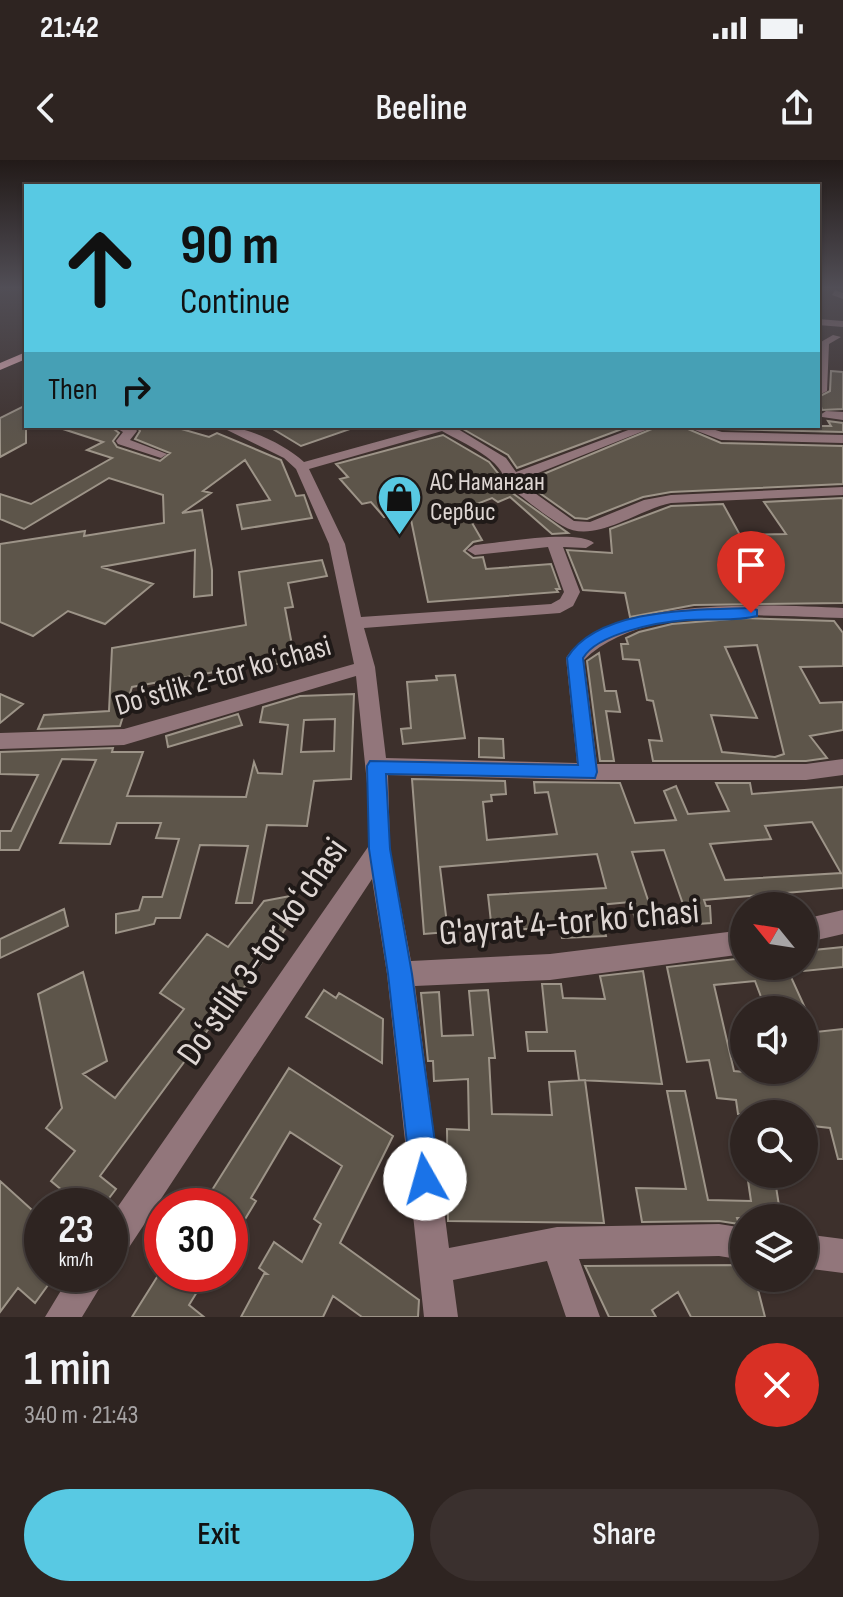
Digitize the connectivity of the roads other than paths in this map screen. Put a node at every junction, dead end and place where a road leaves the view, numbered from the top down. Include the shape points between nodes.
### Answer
1 (826, 342) edge
2 (22, 363) edge
3 (0, 367) edge
4 (0, 377) edge
5 (821, 391) dead end
6 (826, 415) dead end
7 (843, 416) edge
8 (124, 428) edge
9 (229, 428) edge
10 (439, 428) edge
11 (449, 428) edge
12 (607, 428) edge
13 (645, 428) edge
14 (696, 428) edge
15 (625, 436) junction
16 (843, 439) edge
17 (161, 454) dead end
18 (302, 467) junction
19 (513, 478) junction
20 (843, 491) edge
21 (554, 542) junction
22 (586, 543) dead end
23 (475, 550) dead end
24 (843, 613) edge
25 (355, 623) junction
26 (366, 667) junction
27 (0, 741) edge
28 (377, 766) junction
29 (843, 767) edge
30 (588, 772) junction
31 (379, 849) junction
32 (843, 922) edge
33 (818, 928) edge
34 (730, 944) edge
35 (400, 974) junction
36 (128, 1219) edge
37 (730, 1242) edge
38 (557, 1243) junction
39 (818, 1253) edge
40 (843, 1256) edge
41 (436, 1267) junction
42 (79, 1292) edge
43 (62, 1317) edge
44 (441, 1317) edge
45 (583, 1317) edge

1 - 5 street
2 - 3 main road
2 - 4 main road
6 - 7 street
8 - 17 street via 131,431 122,441
9 - 18 street via 289,455
10 - 18 street
11 - 19 street via 501,461
12 - 15 street
13 - 15 street
14 - 16 street via 721,436
15 - 19 street
18 - 25 street via 337,544
19 - 20 street via 511,482 570,525 592,527 671,499
21 - 22 street
21 - 23 street
21 - 25 street via 572,592 554,609
24 - 30 street via 678,615 615,631 582,647 575,658
25 - 26 street
26 - 27 street, Doʻstlik 2-tor koʻchasi via 124,737
26 - 28 street
28 - 30 street
28 - 31 street
29 - 30 street via 806,772
31 - 35 street, Doʻstlik 3-tor koʻchasi
31 - 36 street, Doʻstlik 3-tor koʻchasi
32 - 33 street
34 - 35 street, G'ayrat 4-tor koʻchasi via 550,967
35 - 41 street, Doʻstlik 3-tor koʻchasi
37 - 38 street
38 - 41 street
38 - 45 street
39 - 40 street
41 - 44 street, Doʻstlik 3-tor koʻchasi
42 - 43 street

